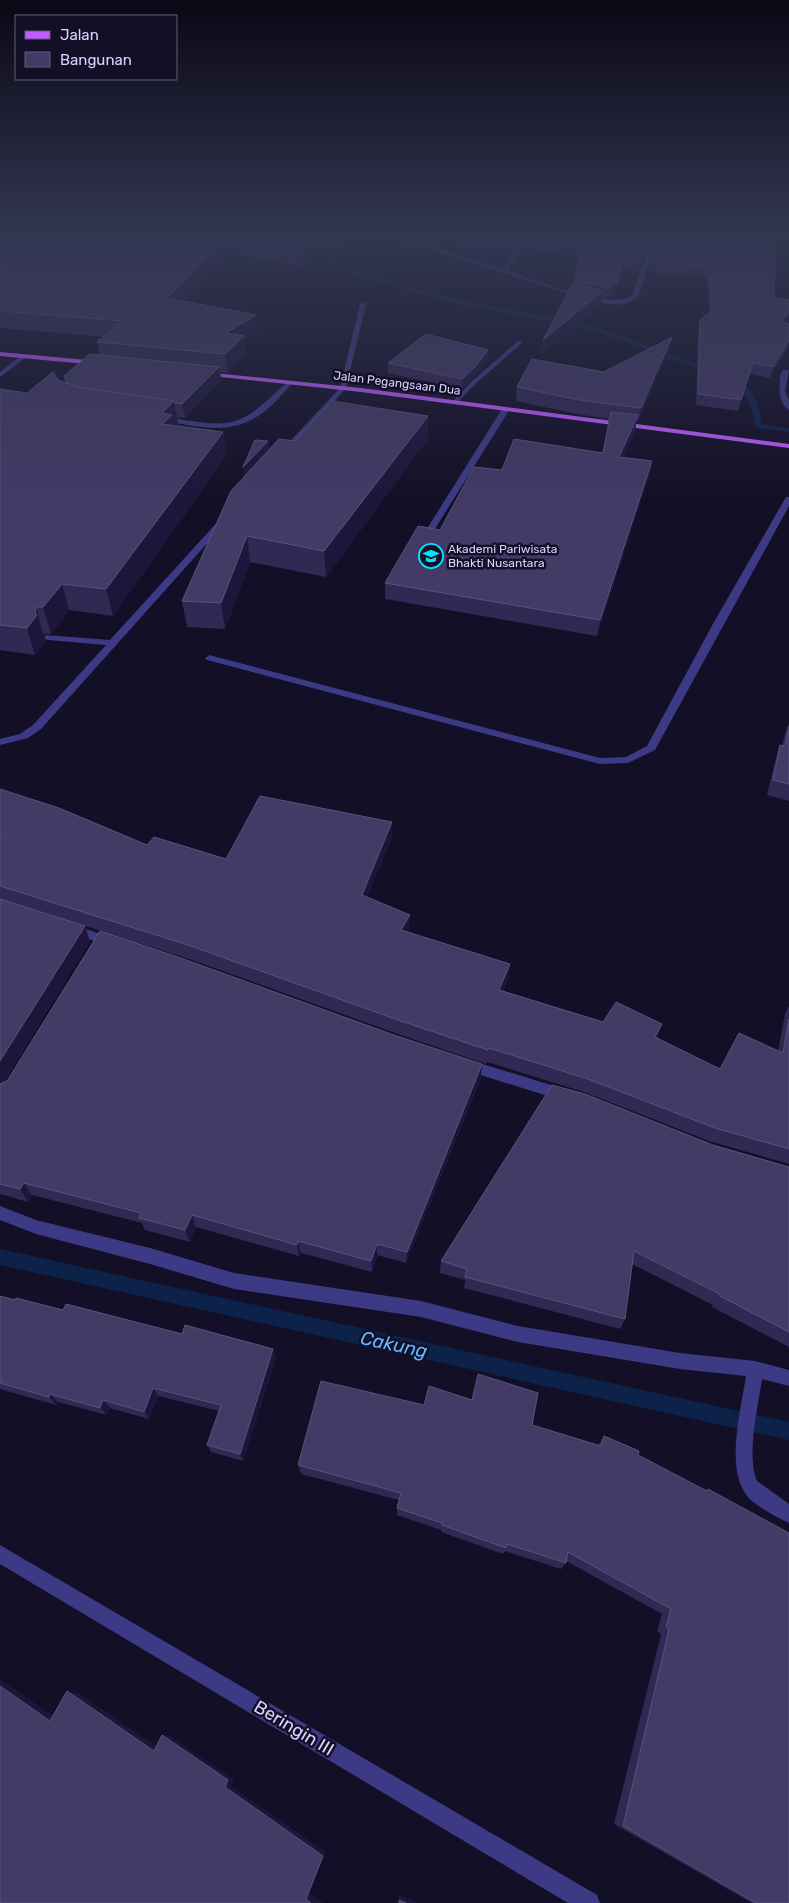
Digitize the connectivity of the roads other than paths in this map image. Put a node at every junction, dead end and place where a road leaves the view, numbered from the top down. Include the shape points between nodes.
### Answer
1 (359, 323) edge
2 (520, 342) dead end
3 (0, 354) edge
4 (23, 357) junction
5 (101, 364) edge
6 (789, 372) edge
7 (201, 374) edge
8 (0, 375) edge
9 (290, 382) junction
10 (343, 388) junction
11 (454, 402) junction
12 (789, 408) edge
13 (506, 409) junction
14 (152, 417) edge
15 (789, 446) edge
16 (276, 461) edge
17 (789, 499) edge
18 (231, 512) edge
19 (429, 532) edge
20 (48, 637) dead end
21 (112, 643) junction
22 (210, 658) dead end
23 (0, 742) edge
24 (57, 924) edge
25 (127, 947) edge
26 (457, 1062) edge
27 (574, 1098) edge
28 (0, 1213) edge
29 (755, 1373) junction
30 (789, 1378) edge
31 (789, 1514) edge
32 (0, 1554) edge
33 (588, 1903) edge

1 - 10 street
2 - 11 street
3 - 4 main road
4 - 5 main road
4 - 8 street
6 - 12 street via 784,372 782,391
7 - 9 main road, Jalan Pegangsaan Dua
9 - 10 main road, Jalan Pegangsaan Dua
9 - 14 street via 248,419 233,426
10 - 11 main road, Jalan Pegangsaan Dua
10 - 16 street
11 - 13 main road, Jalan Pegangsaan Dua
13 - 15 main road, Jalan Pegangsaan Dua
13 - 19 street
17 - 22 street via 651,748 628,760 600,761
18 - 21 street
20 - 21 street
21 - 23 street via 37,727 24,736
24 - 25 street via 98,943
26 - 27 street
28 - 29 street via 36,1227 234,1281 421,1309 518,1334
29 - 30 street
29 - 31 street via 744,1452 745,1471 751,1487
32 - 33 street, Beringin III

